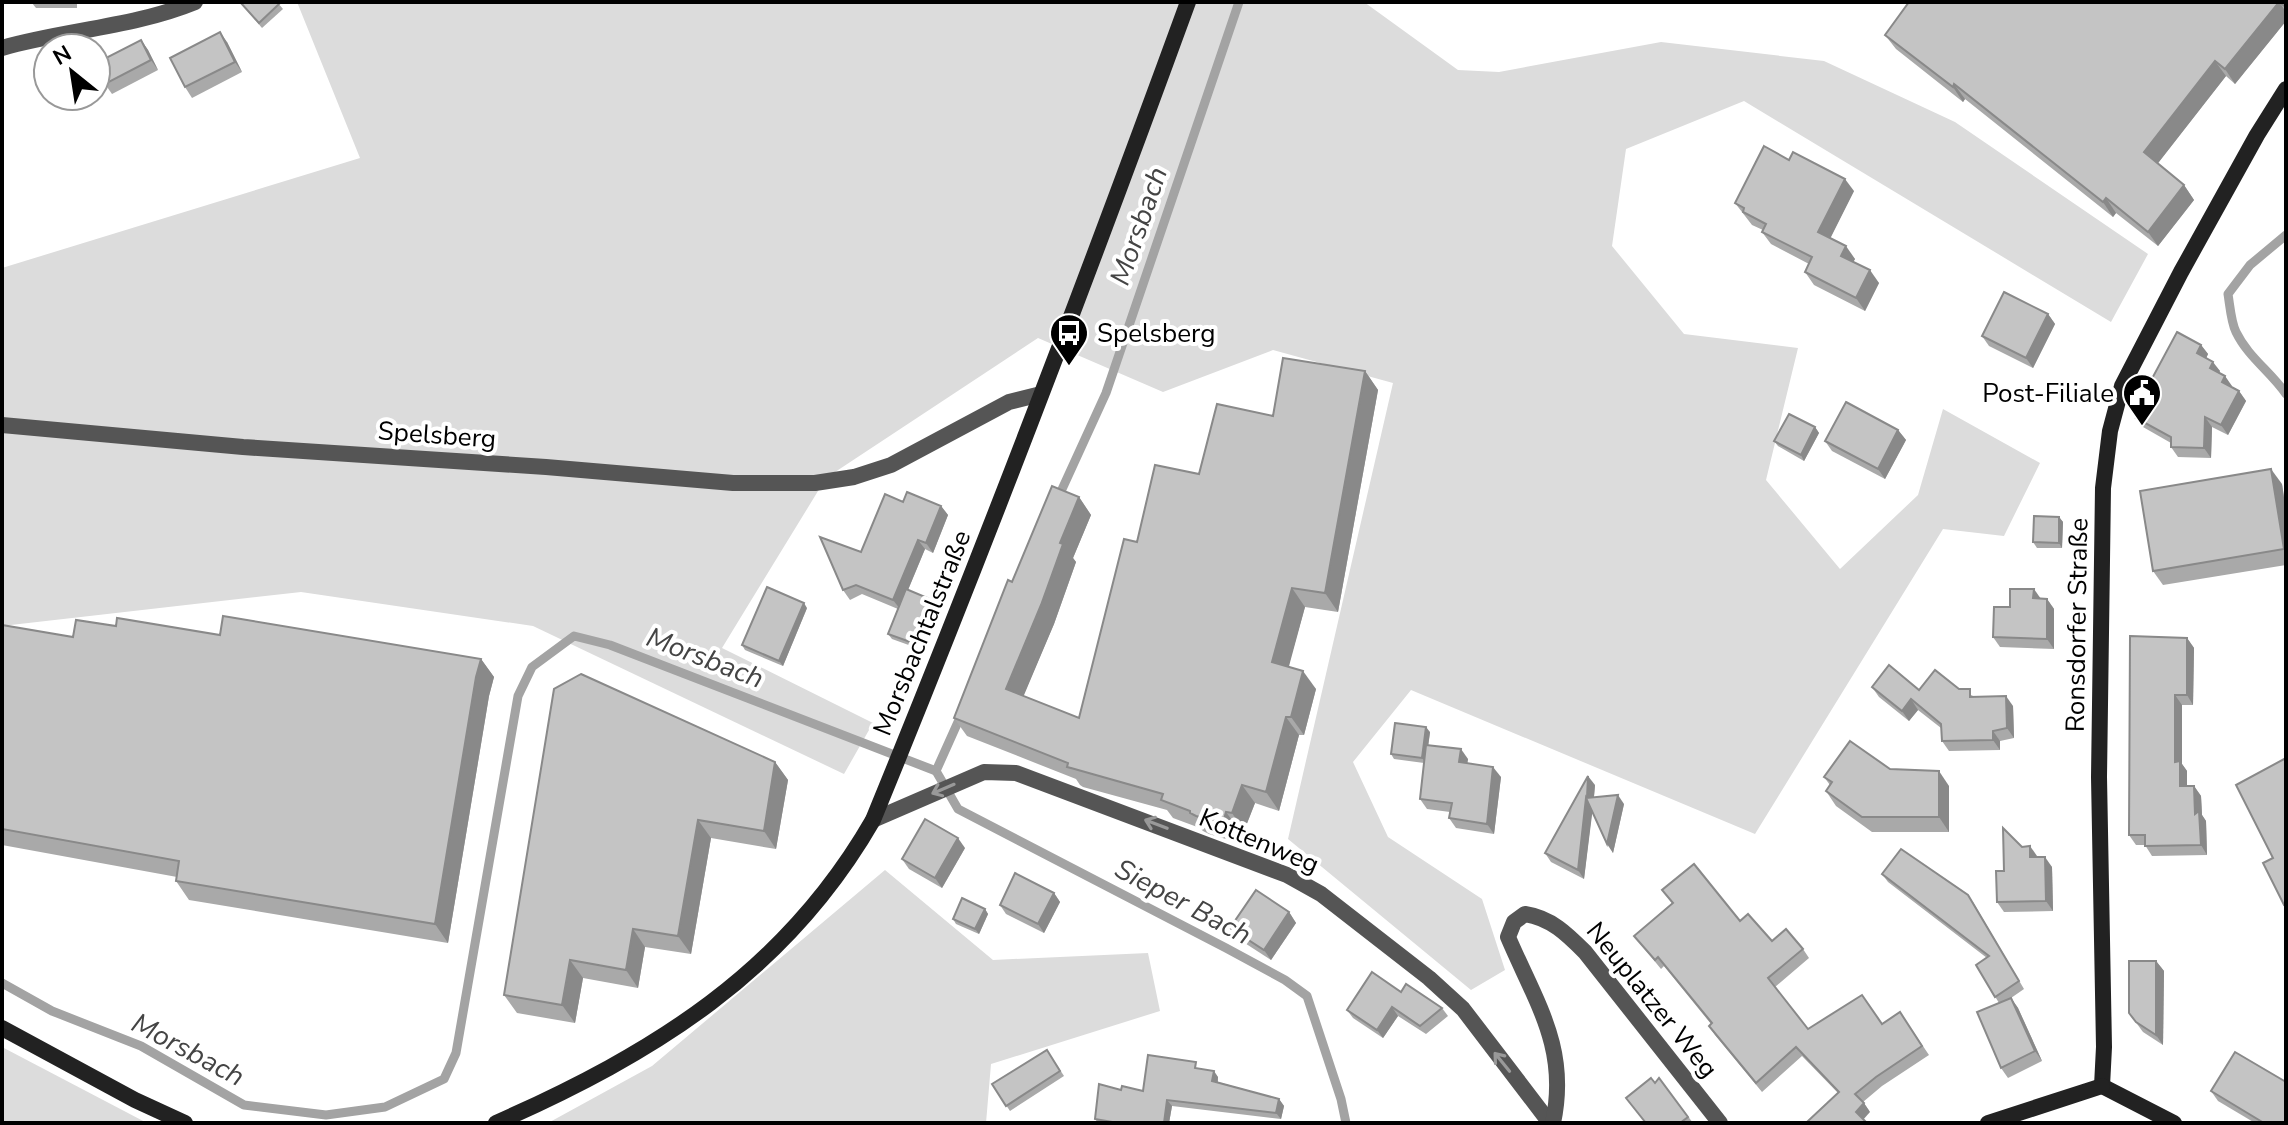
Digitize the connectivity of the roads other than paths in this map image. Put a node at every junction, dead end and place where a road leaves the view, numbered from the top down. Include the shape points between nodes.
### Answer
1 (195, 2) edge
2 (1188, 2) edge
3 (2, 48) edge
4 (2286, 89) edge
5 (1041, 394) junction
6 (2, 425) edge
7 (873, 820) junction
8 (2, 1028) edge
9 (2102, 1086) junction
10 (185, 1123) edge
11 (496, 1123) edge
12 (1552, 1123) edge
13 (1720, 1123) edge
14 (1988, 1123) edge
15 (2174, 1123) edge

1 - 3 street via 168,13
2 - 5 main road, Morsbachtalstraße
4 - 9 main road, Ronsdorfer Straße via 2122,386 2110,431 2103,488 2099,777
5 - 6 street, Spelsberg via 1009,402 891,465 815,483 733,483
5 - 7 main road, Morsbachtalstraße
7 - 11 main road, Morsbachtalstraße via 831,885 786,937 725,993 614,1067
12 -> 7 street, Kottenweg via 1463,1009 1321,894 1287,875 1016,773 984,772
8 - 10 main road
9 - 14 main road
9 - 15 main road
12 - 13 street, Neuplatzer Weg via 1558,1098 1553,1040 1508,937 1514,922 1525,914 1561,928 1585,952

